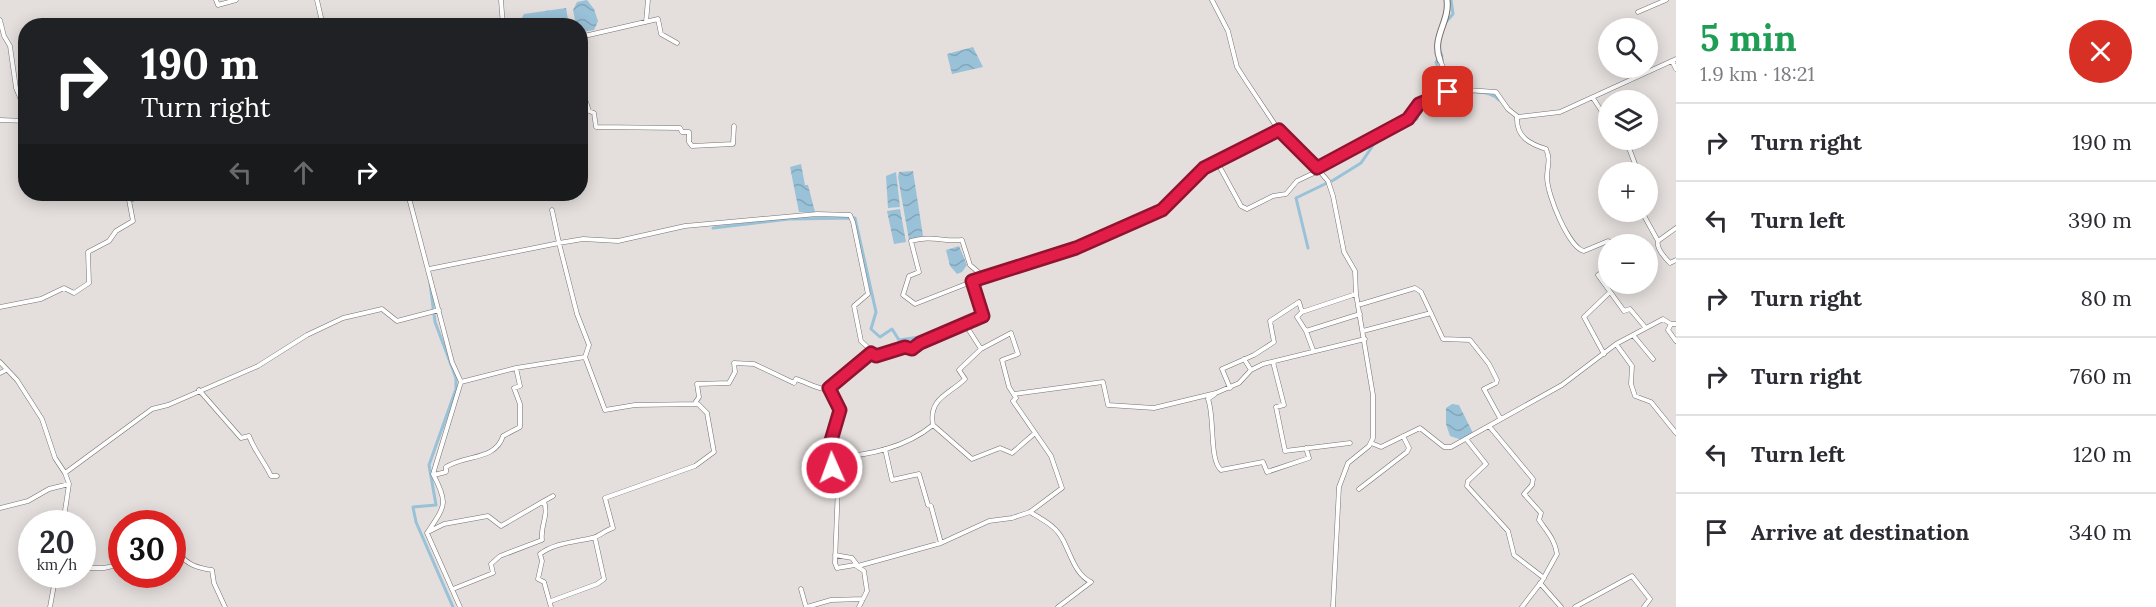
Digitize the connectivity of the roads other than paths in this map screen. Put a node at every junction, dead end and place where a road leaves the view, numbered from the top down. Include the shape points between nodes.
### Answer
1 (216, 0) edge
2 (236, 0) edge
3 (317, 0) edge
4 (501, 0) edge
5 (648, 0) edge
6 (1212, 0) edge
7 (1447, 0) edge
8 (1666, 0) edge
9 (1638, 12) dead end
10 (320, 18) edge
11 (502, 18) edge
12 (0, 20) edge
13 (646, 22) junction
14 (588, 35) edge
15 (677, 43) dead end
16 (1439, 58) joint
17 (1674, 60) edge
18 (1676, 69) edge
19 (1454, 90) junction
20 (18, 93) edge
21 (1593, 98) junction
22 (1598, 106) edge
23 (588, 108) edge
24 (1517, 117) junction
25 (0, 120) edge
26 (18, 121) edge
27 (734, 126) dead end
28 (1279, 130) junction
29 (1216, 161) junction
30 (1317, 168) junction
31 (129, 201) edge
32 (410, 201) edge
33 (552, 210) dead end
34 (1676, 228) edge
35 (1658, 241) edge
36 (559, 243) junction
37 (1598, 245) edge
38 (1658, 246) edge
39 (1676, 261) edge
40 (429, 269) junction
41 (984, 277) junction
42 (972, 281) junction
43 (1356, 294) junction
44 (1608, 294) edge
45 (1611, 294) edge
46 (1358, 305) junction
47 (0, 308) edge
48 (436, 311) junction
49 (1302, 312) junction
50 (1431, 313) junction
51 (1360, 314) junction
52 (965, 324) junction
53 (1674, 324) edge
54 (1645, 327) junction
55 (1306, 331) junction
56 (1363, 331) junction
57 (1633, 335) junction
58 (1365, 339) junction
59 (1676, 341) edge
60 (1616, 344) junction
61 (981, 349) junction
62 (1313, 350) junction
63 (871, 353) junction
64 (1604, 354) junction
65 (585, 357) junction
66 (1653, 359) dead end
67 (1244, 360) junction
68 (0, 362) edge
69 (1273, 362) junction
70 (516, 368) junction
71 (6, 370) junction
72 (1251, 370) junction
73 (0, 373) edge
74 (461, 382) junction
75 (829, 388) junction
76 (1230, 388) junction
77 (199, 390) junction
78 (1216, 393) junction
79 (1014, 394) junction
80 (695, 404) junction
81 (1500, 418) junction
82 (933, 424) junction
83 (1489, 426) junction
84 (1035, 433) junction
85 (1676, 433) edge
86 (1403, 436) junction
87 (1467, 440) junction
88 (1350, 443) dead end
89 (1374, 445) junction
90 (1306, 448) junction
91 (885, 449) junction
92 (833, 458) junction
93 (65, 473) junction
94 (433, 474) junction
95 (277, 476) dead end
96 (69, 484) junction
97 (1359, 489) dead end
98 (553, 496) dead end
99 (544, 501) junction
100 (0, 508) edge
101 (65, 510) edge
102 (1030, 512) junction
103 (427, 532) junction
104 (595, 538) junction
105 (941, 543) junction
106 (836, 555) junction
107 (186, 562) edge
108 (858, 566) junction
109 (1544, 578) junction
110 (1540, 583) junction
111 (53, 588) edge
112 (453, 589) junction
113 (801, 589) dead end
114 (863, 599) junction
115 (551, 601) junction
116 (50, 607) edge
117 (225, 607) edge
118 (460, 607) edge
119 (551, 607) edge
120 (806, 607) edge
121 (859, 607) edge
122 (1058, 607) edge
123 (1333, 607) edge
124 (1522, 607) edge
125 (1560, 607) edge
126 (1575, 607) edge
127 (1644, 607) edge

1 - 2 street via 218,5
3 - 10 street
4 - 11 street
5 - 13 street
6 - 28 street via 1228,31 1237,67
7 - 16 street via 1448,10 1437,39
8 - 9 street
12 - 20 street via 10,46
13 - 14 street
13 - 15 street via 658,19 662,34
16 - 19 street
17 - 18 street
17 - 21 street
19 - 24 street via 1497,92
19 - 30 street via 1419,104 1408,119
21 - 22 street
21 - 24 street via 1560,112
23 - 27 street via 594,113 596,127 680,128 689,132 692,146 733,144
24 - 37 street via 1527,142 1546,149 1550,157 1546,176 1551,195 1574,247 1584,251
25 - 26 street
28 - 29 street
28 - 30 street
29 - 30 street via 1241,206 1247,209 1286,194
29 - 41 street via 1160,211 1076,248
30 - 43 street via 1332,188 1344,252 1355,271
31 - 47 street via 134,217 131,223 88,252 89,283 74,293 64,288 41,299
32 - 40 street
33 - 36 street
34 - 35 street
36 - 40 street
36 - 63 street via 618,241 685,226 817,214 850,215 868,294 854,306 861,341
36 - 65 street via 589,345
38 - 39 street via 1668,262
40 - 48 street
41 - 42 street
41 - 42 street via 970,265 962,240 932,237 911,241 919,272 909,276 903,295 912,304
42 - 52 street via 983,316
43 - 46 street
43 - 49 street
44 - 64 street via 1584,317
45 - 54 street
46 - 50 street via 1415,288
46 - 51 street
48 - 74 street
48 - 77 street via 397,321 382,309 343,318 258,366
49 - 55 street via 1297,317
49 - 67 street via 1299,302 1270,321 1274,342
50 - 56 street
50 - 81 street via 1443,339 1470,340 1490,364 1497,380 1484,390
51 - 55 street
51 - 56 street
52 - 61 street
52 - 63 street via 920,343 913,351 905,347 876,356
53 - 54 street via 1663,319
53 - 59 street via 1668,330
54 - 57 street
55 - 62 street
56 - 58 street
57 - 60 street
57 - 66 street
58 - 62 street
58 - 89 street via 1373,395
60 - 64 street
60 - 85 street via 1632,366 1630,384 1635,396 1651,402
61 - 79 street via 1011,333 1018,354 1002,360
61 - 82 street via 959,370 965,379 943,393 936,403 931,416
62 - 69 street
63 - 75 street
64 - 81 street via 1562,385
65 - 70 street
65 - 80 street via 605,410
67 - 72 street
67 - 76 street via 1222,369
68 - 71 street
69 - 72 street
69 - 90 street via 1284,405 1276,407 1285,451
70 - 74 street
70 - 94 street via 520,386 514,388 520,405 520,427 503,436 494,451 460,459 446,467 446,472
71 - 73 street
71 - 93 street via 42,418 55,458
72 - 76 street via 1244,380
74 - 94 street
75 - 80 street via 811,387 796,379 795,383 762,367 740,362 734,363 735,372 729,383 697,384 699,397
75 - 92 street via 840,410 830,444
76 - 78 street
77 - 93 street via 152,409
77 - 95 street via 241,438 249,436 271,476
78 - 79 street via 1154,408 1108,405 1104,383 1100,382
78 - 90 street via 1208,399 1214,414 1213,456 1221,470 1263,462 1267,472 1309,458
79 - 84 street via 1013,400
80 - 104 street via 707,413 714,452 695,466 604,498 613,528 601,531
81 - 83 street
82 - 84 street via 972,459 1000,448 1012,453
82 - 91 street via 905,443
83 - 87 street
83 - 109 street via 1533,480 1524,494 1539,510 1539,520 1554,539 1557,555
84 - 102 street via 1051,456 1062,488
86 - 87 street via 1422,428 1447,448
86 - 89 street
86 - 97 street via 1409,448 1406,453
87 - 109 street via 1486,464 1467,486 1508,531 1514,555
88 - 90 street
89 - 123 street via 1348,463 1339,487
91 - 92 street via 865,456
91 - 105 street via 892,480 919,474
92 - 106 street via 832,477 837,485
93 - 96 street
94 - 103 street via 445,505
96 - 100 street
96 - 101 street
98 - 99 street
99 - 103 street via 501,526 488,516 444,524
99 - 112 street via 547,512 542,540 500,556 491,564 493,573
102 - 105 street via 989,521
102 - 122 street via 1051,525 1063,540 1070,559 1091,582
103 - 112 street
104 - 115 street via 604,579
104 - 115 street via 562,544 540,554 538,579 544,582
105 - 108 street
106 - 108 street via 852,558
106 - 108 street via 837,568
107 - 117 street via 212,570
108 - 114 street via 866,580
109 - 110 street
110 - 124 street
110 - 125 street
111 - 116 street
112 - 118 street
113 - 120 street
114 - 120 street via 831,600
114 - 121 street
115 - 119 street
126 - 127 street via 1632,576 1650,598

